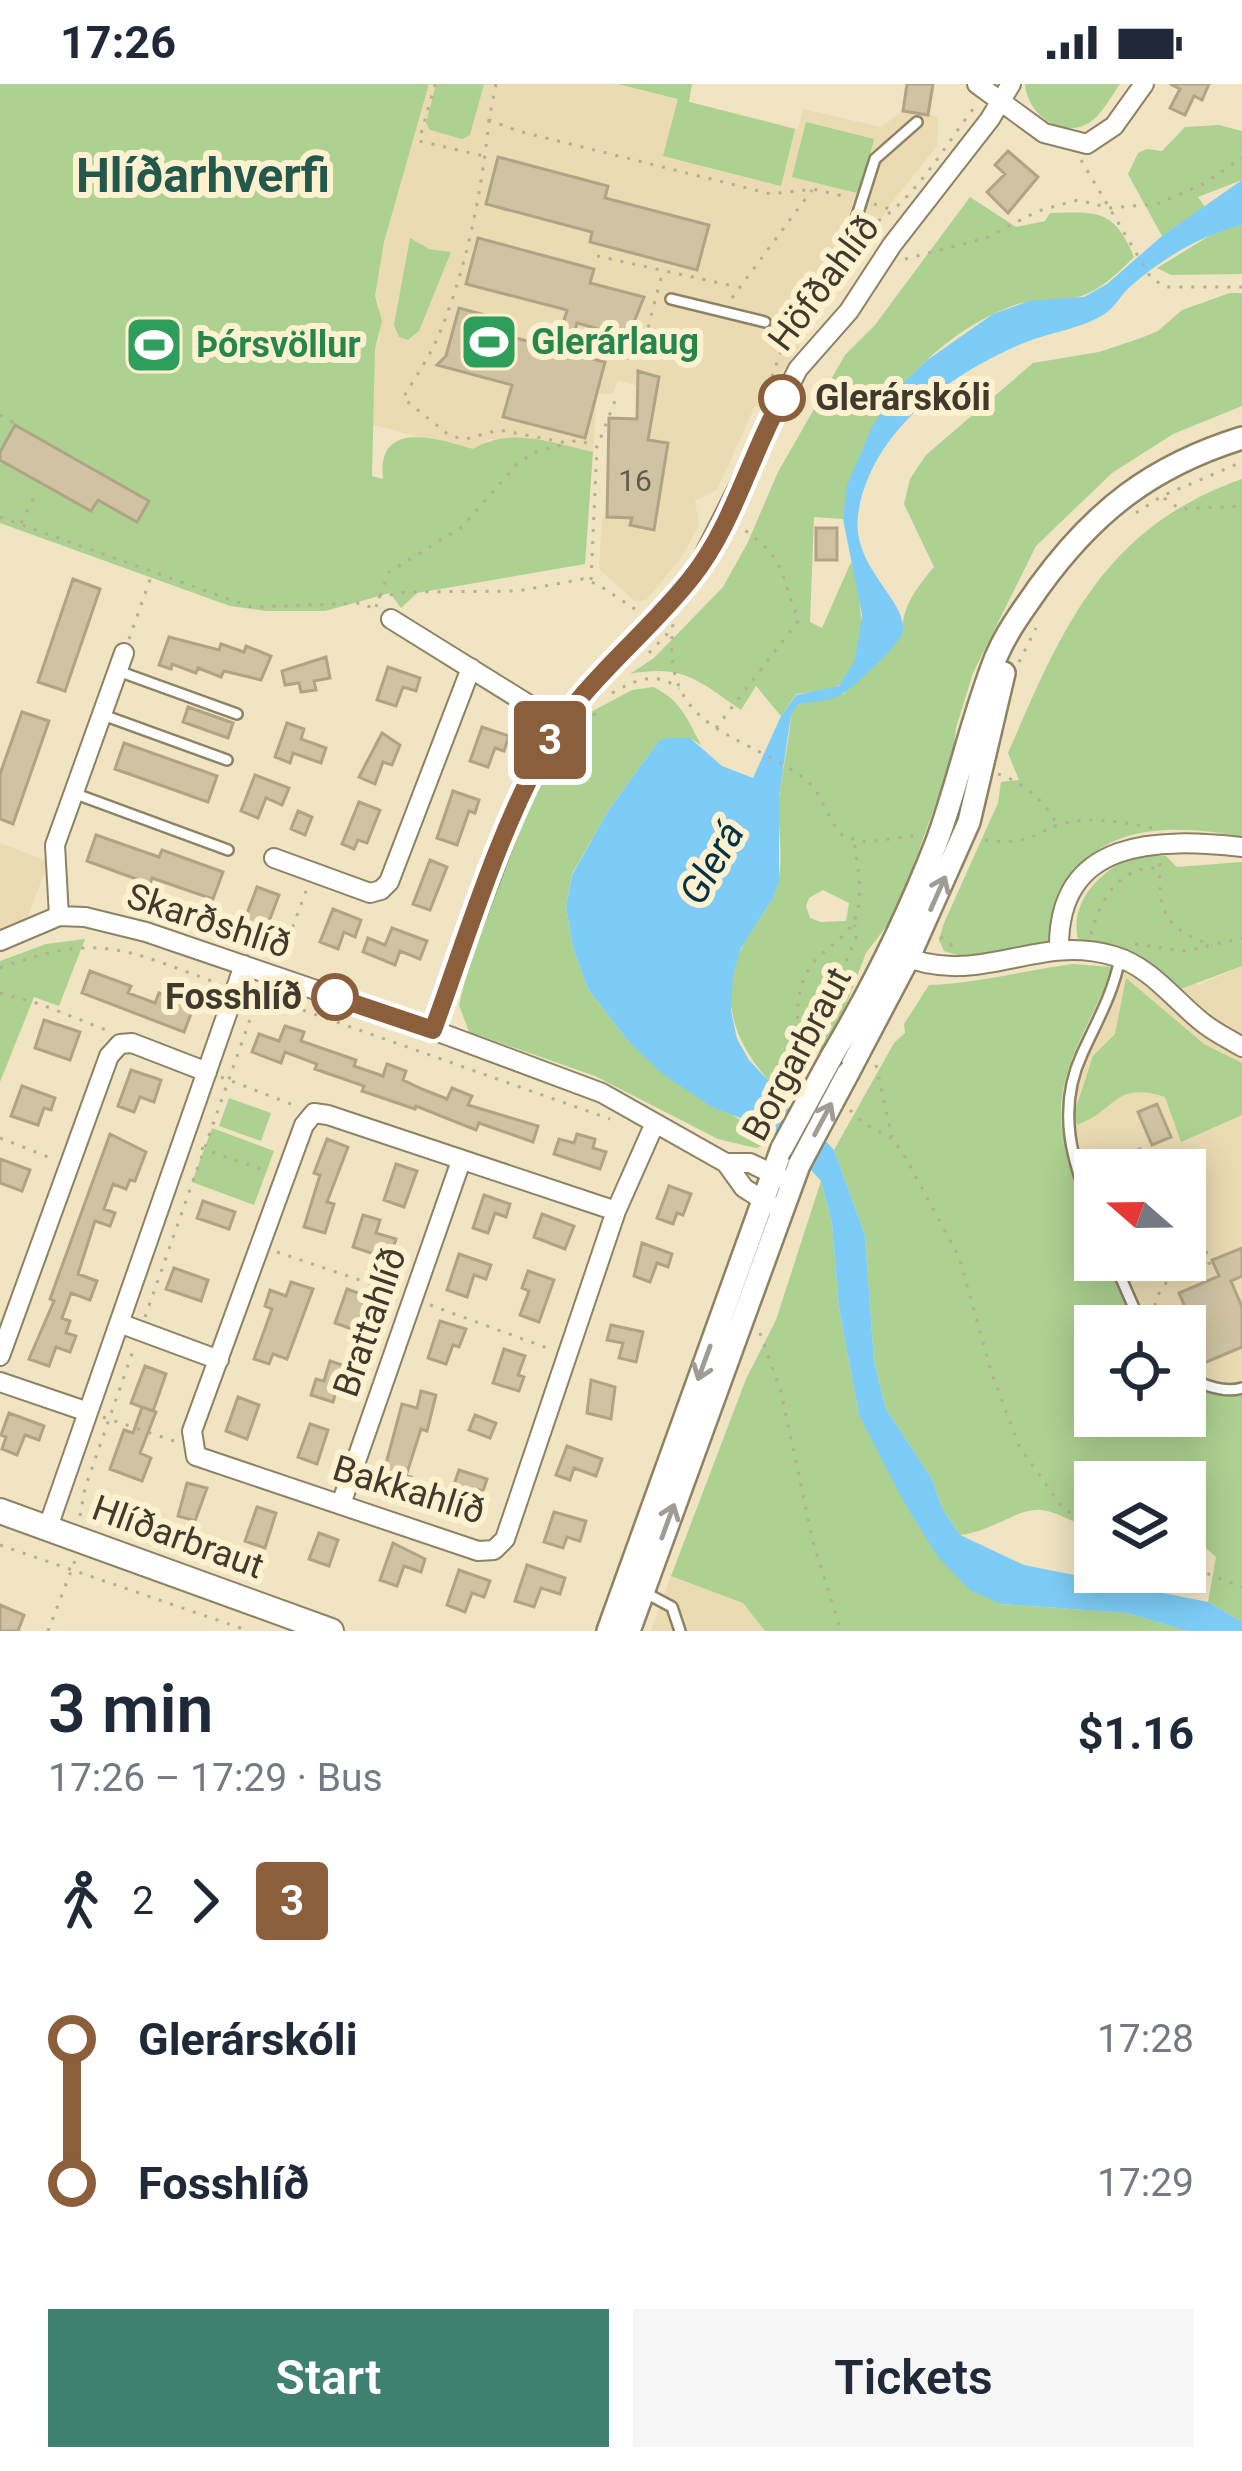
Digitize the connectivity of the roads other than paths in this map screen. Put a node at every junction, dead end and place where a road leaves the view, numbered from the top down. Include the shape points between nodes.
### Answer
1 (1144, 84) edge
2 (994, 90) edge
3 (917, 122) dead end
4 (855, 222) dead end
5 (671, 299) dead end
6 (765, 322) dead end
7 (1242, 438) edge
8 (391, 619) dead end
9 (121, 662) joint
10 (471, 668) junction
11 (237, 714) dead end
12 (102, 715) junction
13 (560, 724) junction
14 (227, 760) dead end
15 (74, 793) junction
16 (1242, 847) edge
17 (228, 850) dead end
18 (274, 858) dead end
19 (59, 916) junction
20 (0, 941) edge
21 (1059, 950) junction
22 (899, 955) junction
23 (1120, 958) junction
24 (244, 965) junction
25 (433, 1030) junction
26 (1242, 1047) edge
27 (207, 1072) junction
28 (656, 1123) junction
29 (1075, 1149) edge
30 (461, 1161) junction
31 (726, 1163) junction
32 (770, 1173) junction
33 (796, 1174) junction
34 (772, 1206) junction
35 (616, 1211) junction
36 (119, 1323) junction
37 (0, 1355) edge
38 (219, 1360) junction
39 (0, 1382) edge
40 (1206, 1384) edge
41 (1242, 1388) edge
42 (88, 1412) junction
43 (341, 1504) junction
44 (0, 1510) edge
45 (48, 1527) junction
46 (633, 1588) junction
47 (331, 1631) edge
48 (608, 1631) edge
49 (629, 1631) edge
50 (680, 1631) edge

1 - 2 street via 1114,126 1087,144 1044,133
2 - 13 street, Höfðahlíð via 849,311 798,369 695,573
3 - 4 lane via 875,159
5 - 6 lane
7 - 22 street, Borgarbraut via 1130,489 1067,547 1040,585 1000,686 969,822
8 - 10 street
9 - 11 lane
9 - 12 street
10 - 13 street
10 - 18 street via 381,890
12 - 14 lane
12 - 15 street
13 - 25 street, Höfðahlíð via 521,797
15 - 17 lane
15 - 19 street via 55,845
16 - 21 street via 1162,842 1112,853 1083,876 1064,913
19 - 20 street
19 - 24 street, Skarðshlíð via 108,922
21 - 22 street via 961,969
21 - 23 street
22 - 32 street, Borgarbraut, bridge via 865,1000
33 -> 22 street, Borgarbraut, bridge
23 - 26 street
23 - 29 lane via 1066,1103
24 - 25 street, Skarðshlíð
24 - 27 street
25 - 28 street, Skarðshlíð via 585,1086
27 - 36 street
27 - 37 street via 132,1043 109,1056
28 - 31 street, Skarðshlíð
28 - 35 street, Bakkahlíð
30 - 35 street
30 - 38 street via 314,1113
30 - 43 street, Brattahlíð
31 - 32 street, Skarðshlíð
31 - 34 street, Skarðshlíð
32 - 33 street, Skarðshlíð
32 - 34 street, Borgarbraut
33 - 34 street, Borgarbraut
34 - 46 street, Borgarbraut
35 - 43 street, Bakkahlíð via 505,1539 494,1550 478,1550
36 - 38 street
36 - 42 street
38 - 43 street, Bakkahlíð via 192,1431 196,1456
39 - 42 street
40 - 41 lane
42 - 45 street
44 - 45 main road, Hlíðarbraut
45 - 47 main road, Hlíðarbraut
46 - 48 street, Borgarbraut
46 - 49 street, Borgarbraut
46 - 50 lane via 672,1606

